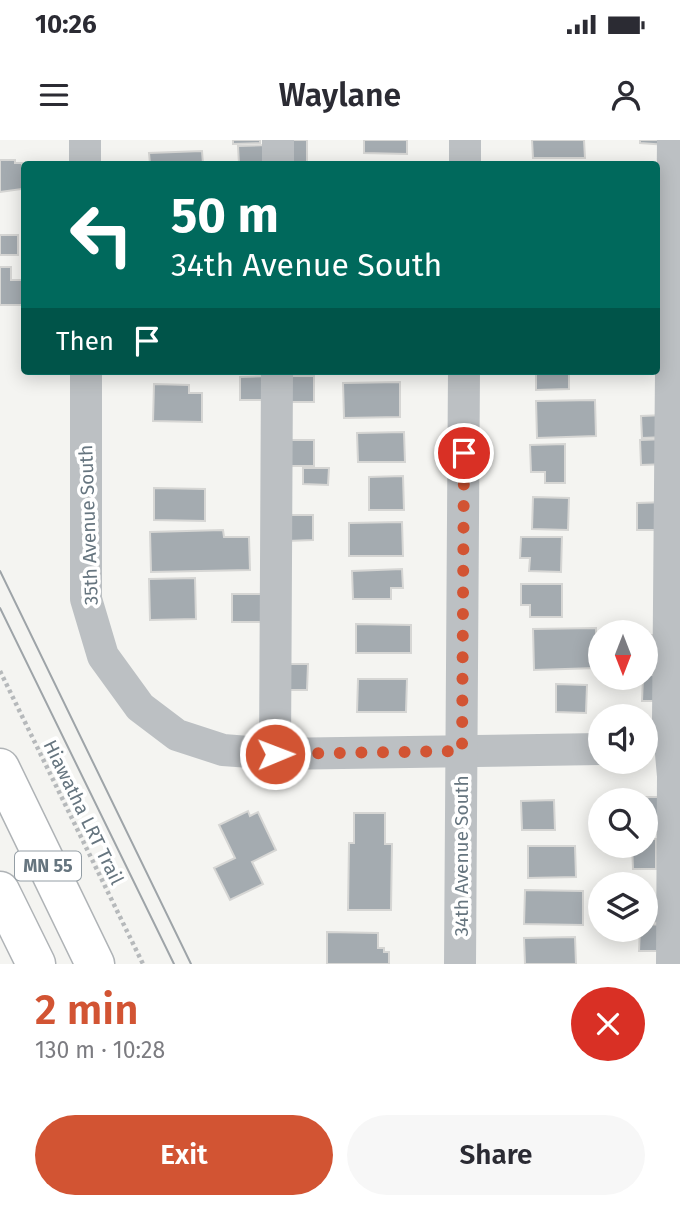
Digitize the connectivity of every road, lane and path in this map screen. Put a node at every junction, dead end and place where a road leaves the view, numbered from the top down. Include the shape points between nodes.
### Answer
1 (85, 140) edge
2 (278, 140) edge
3 (465, 140) edge
4 (673, 140) edge
5 (85, 161) edge
6 (278, 161) edge
7 (465, 161) edge
8 (86, 375) edge
9 (277, 375) edge
10 (464, 375) edge
11 (0, 671) edge
12 (666, 749) edge
13 (588, 750) edge
14 (462, 751) junction
15 (275, 754) junction
16 (0, 768) edge
17 (0, 891) edge
18 (36, 964) edge
19 (95, 964) edge
20 (143, 964) edge
21 (460, 964) edge
22 (672, 964) edge

1 - 5 street
2 - 6 street
3 - 7 street
4 - 12 street
8 - 15 street, 35th Avenue South via 86,599 103,656 140,707 177,735 223,750
9 - 15 street
10 - 14 street, 34th Avenue South
11 - 20 path, Hiawatha LRT Trail
12 - 22 street via 673,776
13 - 14 street, 35th Avenue South
14 - 15 street, 35th Avenue South
14 - 21 street, 34th Avenue South
16 - 19 highway, MN 55
17 - 18 highway, MN 55

